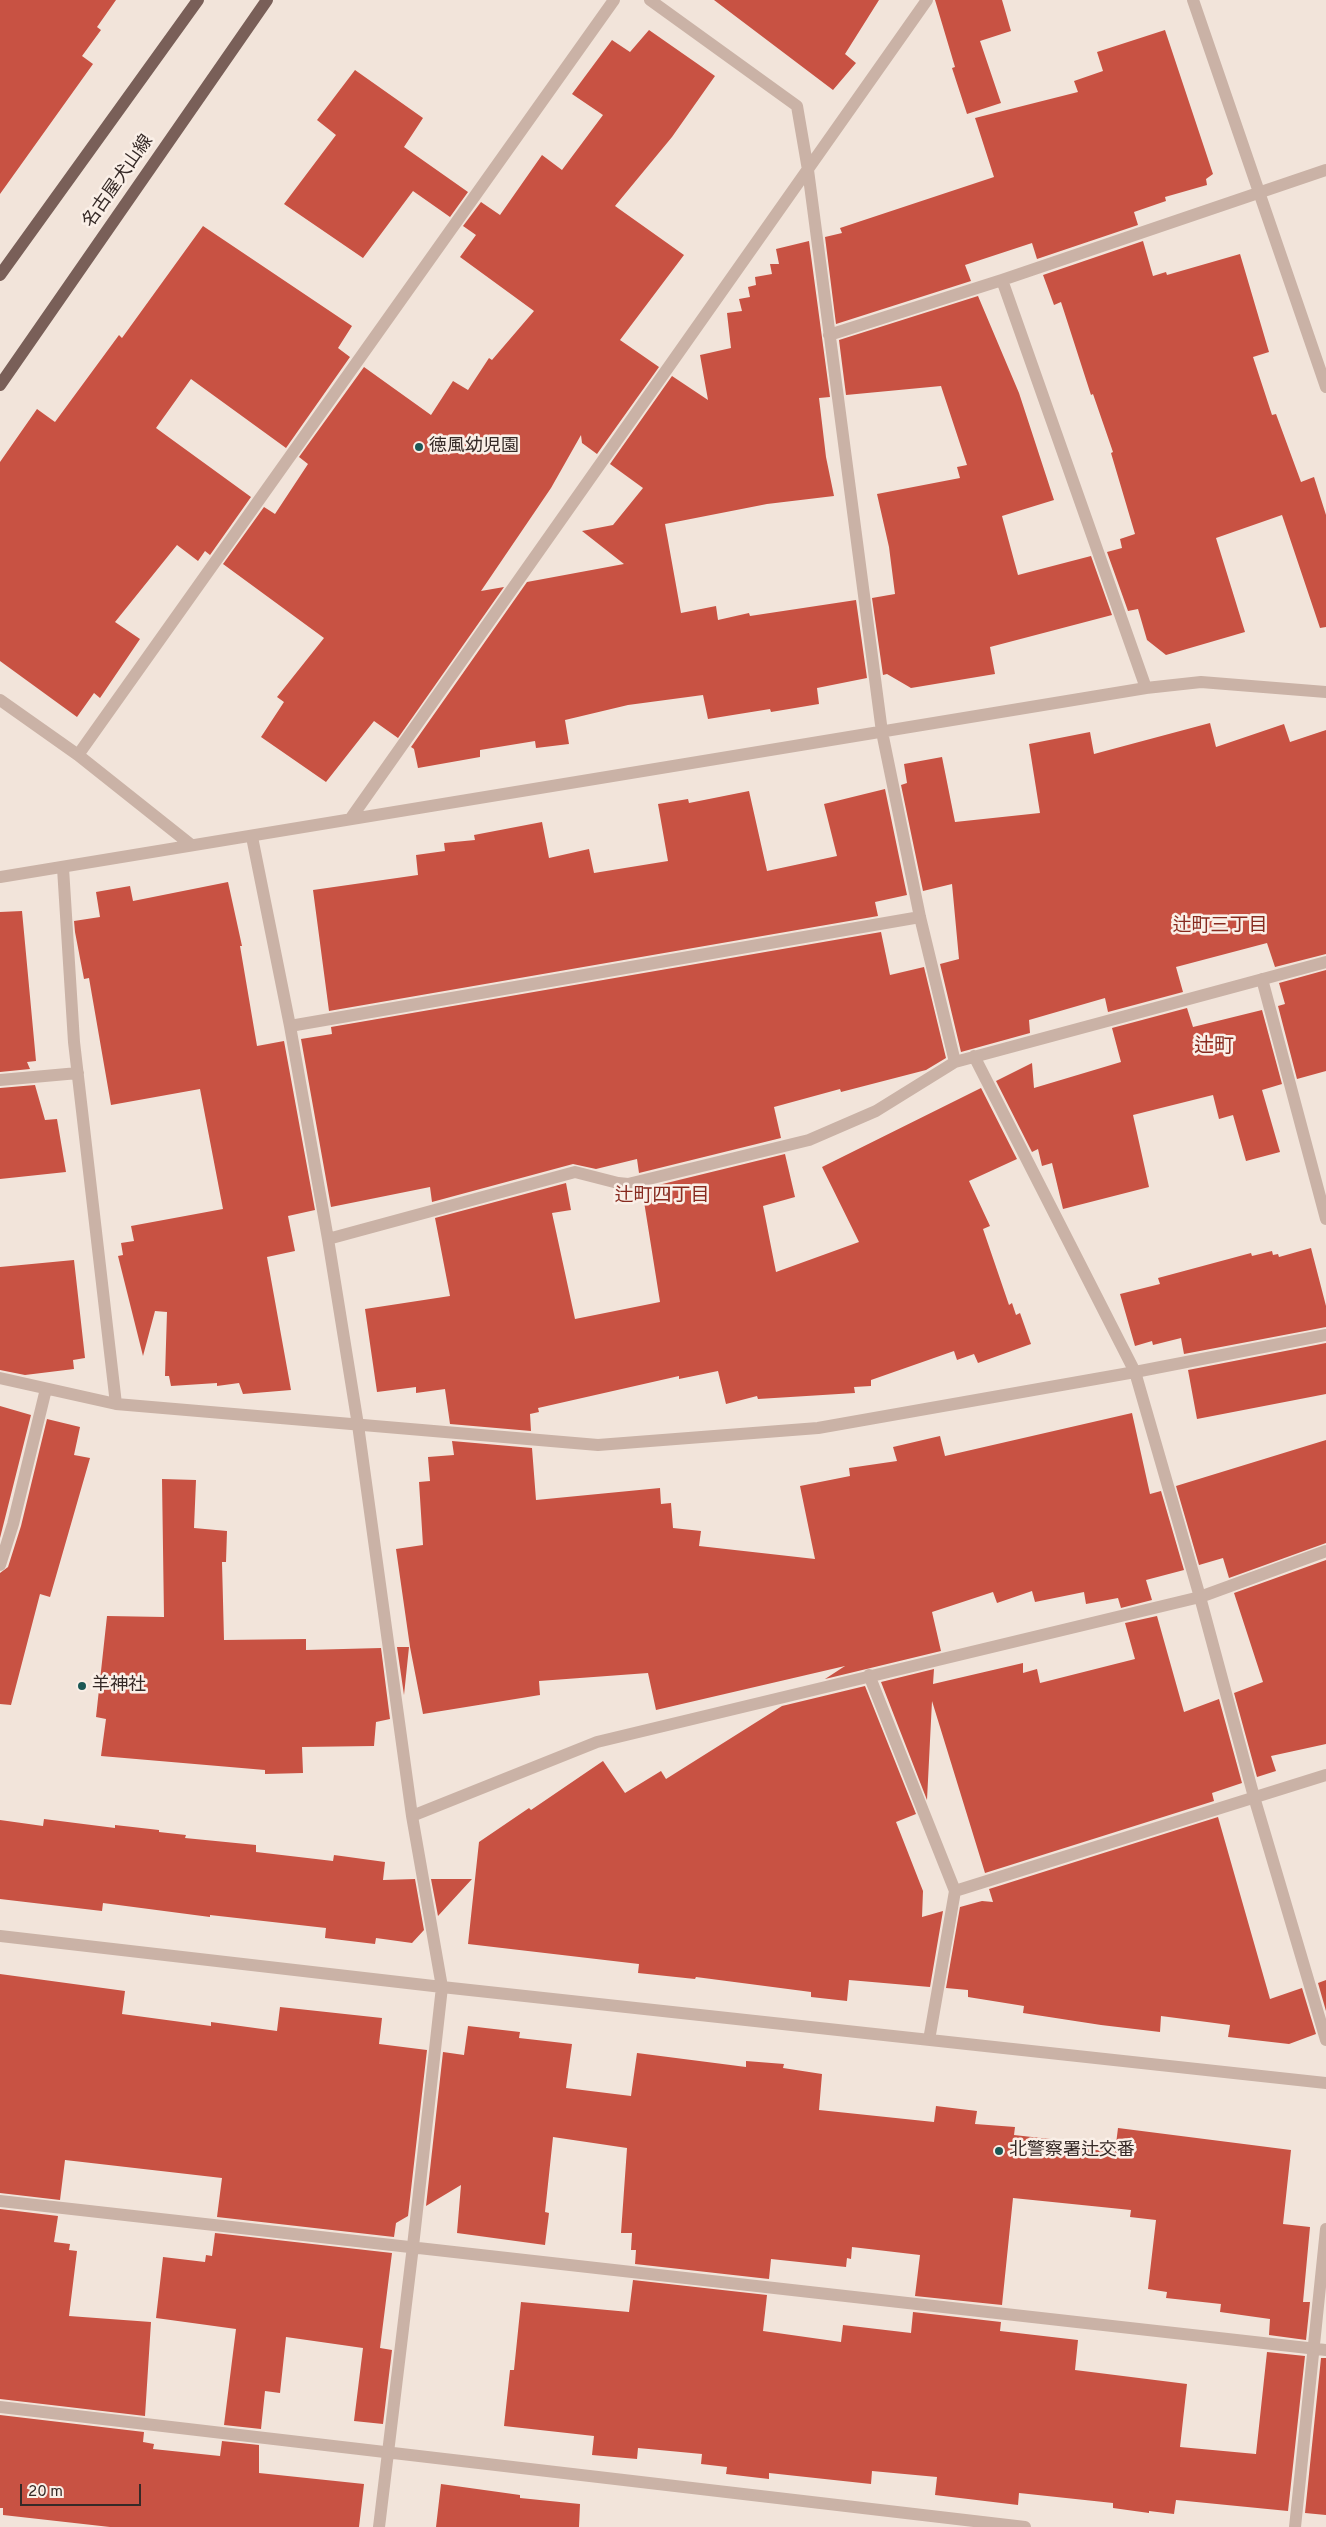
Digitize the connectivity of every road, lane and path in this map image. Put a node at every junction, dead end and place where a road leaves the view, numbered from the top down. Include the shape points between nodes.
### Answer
1 (198, 0) edge
2 (267, 0) edge
3 (614, 0) edge
4 (650, 0) edge
5 (926, 0) edge
6 (1193, 0) edge
7 (808, 170) junction
8 (1326, 170) edge
9 (1258, 193) junction
10 (0, 275) edge
11 (1002, 280) junction
12 (829, 336) junction
13 (0, 384) edge
14 (1326, 387) edge
15 (1146, 688) junction
16 (1326, 692) edge
17 (0, 700) edge
18 (882, 732) junction
19 (78, 755) junction
20 (351, 818) junction
21 (252, 837) junction
22 (190, 844) junction
23 (63, 868) junction
24 (0, 877) edge
25 (920, 917) junction
26 (1326, 962) edge
27 (1262, 979) junction
28 (290, 1026) junction
29 (974, 1056) junction
30 (955, 1062) junction
31 (78, 1073) junction
32 (0, 1080) edge
33 (1326, 1219) edge
34 (328, 1239) junction
35 (1326, 1334) edge
36 (1135, 1372) junction
37 (0, 1378) edge
38 (46, 1390) junction
39 (116, 1404) junction
40 (358, 1425) junction
41 (1326, 1551) edge
42 (0, 1565) edge
43 (1200, 1597) junction
44 (869, 1675) junction
45 (1326, 1775) edge
46 (1254, 1797) junction
47 (412, 1816) junction
48 (954, 1891) junction
49 (0, 1936) edge
50 (442, 1987) junction
51 (929, 2040) junction
52 (1326, 2040) edge
53 (1326, 2083) edge
54 (0, 2201) edge
55 (1326, 2229) edge
56 (413, 2246) junction
57 (1320, 2350) edge
58 (0, 2407) edge
59 (386, 2452) junction
60 (379, 2527) edge
61 (1025, 2527) edge
62 (1295, 2527) edge

1 - 10 main road
2 - 13 main road, 名古屋犬山線
3 - 19 street
4 - 7 street via 797,106
5 - 7 street
6 - 9 street
7 - 12 street
7 - 20 street
8 - 9 street
9 - 11 street
9 - 14 street
11 - 12 street
11 - 15 street
12 - 18 street
15 - 16 street via 1201,682
15 - 18 street
17 - 19 street
18 - 20 street
18 - 25 street
19 - 22 street
20 - 21 street
21 - 22 street
21 - 28 street
22 - 23 street
23 - 24 street
23 - 31 street
25 - 28 street
25 - 30 street
26 - 27 street
27 - 29 street
27 - 33 street
28 - 34 street
29 - 30 street
29 - 36 street
30 - 34 street via 876,1111 809,1140 628,1184 575,1172
31 - 32 street
31 - 39 street
34 - 40 street
35 - 36 street
36 - 40 street via 818,1428 598,1445
36 - 43 street
37 - 38 street
38 - 39 street
38 - 42 street
39 - 40 street
40 - 47 street
41 - 43 street
43 - 44 street
43 - 46 street
44 - 47 street via 598,1742
44 - 48 street
45 - 46 street
46 - 48 street
46 - 52 street
47 - 50 street
48 - 51 street
49 - 50 street
50 - 51 street
50 - 56 street
51 - 53 street
54 - 56 street
55 - 57 street
56 - 57 street
56 - 59 street
57 - 62 street
58 - 59 street
59 - 60 street
59 - 61 street

